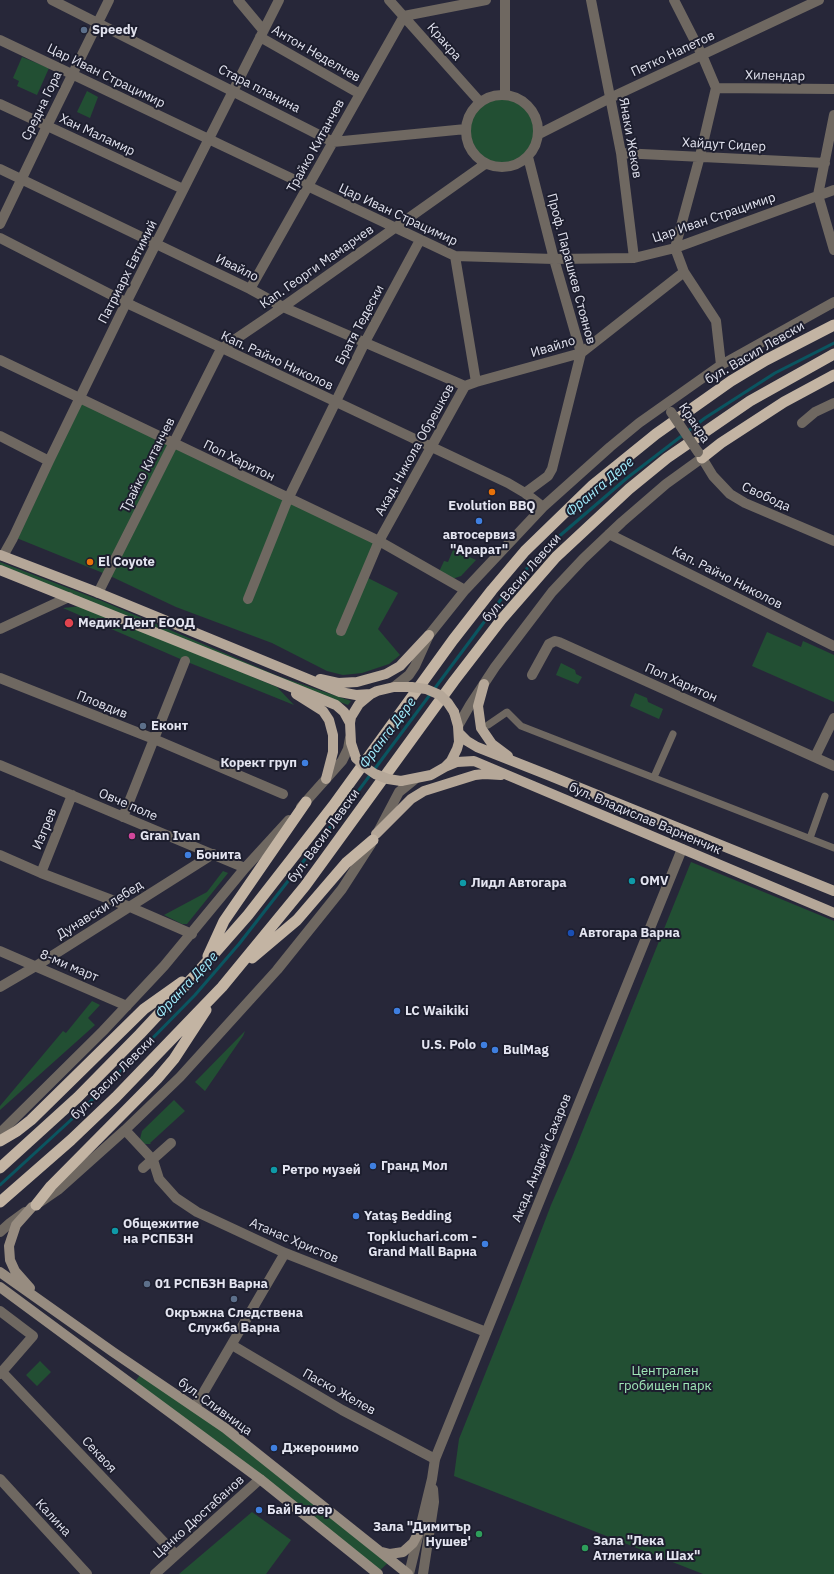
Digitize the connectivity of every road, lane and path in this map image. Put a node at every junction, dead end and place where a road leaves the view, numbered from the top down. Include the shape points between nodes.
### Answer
1 (52, 0) edge
2 (109, 0) edge
3 (238, 0) edge
4 (279, 0) edge
5 (389, 0) edge
6 (486, 0) edge
7 (505, 0) edge
8 (591, 0) edge
9 (674, 0) edge
10 (819, 0) edge
11 (438, 5) edge
12 (404, 16) junction
13 (98, 23) junction
14 (262, 33) junction
15 (0, 40) edge
16 (702, 55) junction
17 (72, 74) junction
18 (716, 88) junction
19 (834, 89) edge
20 (233, 90) junction
21 (360, 94) junction
22 (505, 95) junction
23 (610, 98) junction
24 (480, 102) junction
25 (0, 104) edge
26 (834, 115) edge
27 (47, 126) junction
28 (466, 129) junction
29 (539, 134) junction
30 (208, 140) junction
31 (333, 142) junction
32 (622, 153) junction
33 (700, 156) junction
34 (528, 157) junction
35 (825, 163) junction
36 (485, 164) junction
37 (0, 169) edge
38 (22, 179) junction
39 (308, 188) junction
40 (183, 189) junction
41 (834, 190) edge
42 (818, 195) junction
43 (0, 224) edge
44 (395, 228) junction
45 (0, 238) edge
46 (420, 240) junction
47 (157, 244) junction
48 (675, 248) junction
49 (834, 250) edge
50 (455, 256) junction
51 (634, 258) junction
52 (554, 259) junction
53 (684, 272) junction
54 (250, 288) junction
55 (834, 302) edge
56 (126, 303) junction
57 (283, 308) junction
58 (834, 325) edge
59 (365, 342) junction
60 (221, 349) junction
61 (581, 353) junction
62 (834, 354) edge
63 (0, 360) edge
64 (721, 365) junction
65 (834, 375) edge
66 (476, 382) junction
67 (466, 386) junction
68 (80, 398) junction
69 (335, 403) junction
70 (834, 403) edge
71 (668, 408) junction
72 (802, 423) dead end
73 (0, 436) edge
74 (174, 444) junction
75 (431, 448) junction
76 (700, 455) junction
77 (49, 460) junction
78 (525, 493) junction
79 (288, 499) junction
80 (543, 507) junction
81 (609, 534) junction
82 (378, 541) junction
83 (834, 541) edge
84 (1, 556) edge
85 (0, 571) edge
86 (466, 590) junction
87 (98, 593) junction
88 (69, 597) junction
89 (248, 599) dead end
90 (0, 628) edge
91 (341, 631) dead end
92 (429, 635) junction
93 (834, 646) edge
94 (185, 661) dead end
95 (297, 675) junction
96 (532, 675) dead end
97 (0, 678) edge
98 (278, 681) junction
99 (484, 684) junction
100 (394, 687) junction
101 (371, 694) junction
102 (834, 718) edge
103 (350, 723) junction
104 (488, 725) dead end
105 (459, 730) junction
106 (673, 734) dead end
107 (350, 738) junction
108 (154, 739) junction
109 (815, 757) junction
110 (517, 763) junction
111 (0, 765) edge
112 (834, 766) edge
113 (445, 767) junction
114 (513, 777) junction
115 (654, 777) junction
116 (326, 779) junction
117 (415, 779) junction
118 (283, 794) dead end
119 (72, 795) junction
120 (825, 796) dead end
121 (306, 802) junction
122 (124, 817) junction
123 (374, 837) junction
124 (810, 838) junction
125 (834, 848) edge
126 (682, 849) junction
127 (213, 854) junction
128 (0, 855) edge
129 (245, 868) junction
130 (41, 873) junction
131 (834, 891) edge
132 (130, 907) junction
133 (834, 913) edge
134 (192, 934) junction
135 (0, 950) edge
136 (36, 966) junction
137 (201, 969) junction
138 (225, 983) junction
139 (0, 987) edge
140 (128, 1006) junction
141 (125, 1130) junction
142 (0, 1133) edge
143 (0, 1141) edge
144 (171, 1143) dead end
145 (153, 1160) junction
146 (0, 1168) edge
147 (143, 1168) dead end
148 (0, 1202) edge
149 (34, 1206) junction
150 (0, 1232) edge
151 (285, 1253) junction
152 (0, 1272) edge
153 (0, 1287) edge
154 (48, 1306) junction
155 (0, 1311) edge
156 (486, 1332) junction
157 (232, 1345) junction
158 (142, 1372) junction
159 (1, 1373) edge
160 (133, 1385) junction
161 (195, 1407) junction
162 (435, 1459) junction
163 (0, 1479) edge
164 (260, 1479) junction
165 (432, 1479) junction
166 (421, 1528) junction
167 (379, 1551) junction
168 (176, 1555) junction
169 (86, 1573) edge
170 (155, 1574) edge
171 (378, 1574) edge
172 (408, 1574) edge
173 (423, 1574) edge

1 - 13 street, Стара планина
2 - 13 street, Средна Гора
3 - 14 street, Антон Неделчев
4 - 14 street, Патриарх Евтимий
5 - 12 street, Кракра
6 - 11 street
7 - 22 street
8 - 23 street, Янаки Жеков
9 - 16 street
10 - 16 street, Петко Напетов
11 - 12 street
12 - 21 street, Трайко Китанчев
12 - 24 street, Кракра
13 - 17 street, Средна Гора
13 - 20 street, Стара планина
14 - 20 street, Патриарх Евтимий
14 - 21 street, Антон Неделчев
15 - 17 street, Цар Иван Страцимир
16 - 18 street
16 - 23 street, Петко Напетов
17 - 27 street, Средна Гора
17 - 30 street, Цар Иван Страцимир
18 - 19 street, Хилендар
18 - 33 street
20 - 30 street, Патриарх Евтимий
20 - 31 street, Стара планина
21 - 31 street, Трайко Китанчев
22 - 24 street via 496,95
22 - 29 street via 524,102 533,112
23 - 29 street, Петко Напетов
23 - 32 street, Янаки Жеков
24 - 28 street via 472,111
25 - 27 street, Хан Маламир
26 - 35 street
27 - 38 street, Средна Гора
27 - 40 street, Хан Маламир
28 - 31 street
28 - 36 street via 469,146 475,156
29 - 34 street
30 - 39 street, Цар Иван Страцимир
30 - 40 street, Патриарх Евтимий
31 - 39 street, Трайко Китанчев
32 - 33 street, Хайдут Сидер
32 - 51 street, Янаки Жеков
33 - 35 street, Хайдут Сидер
33 - 48 street
34 - 36 street via 519,164 508,167 496,168
34 - 52 street, Проф. Парашкев Стоянов
35 - 42 street
36 - 44 street, Кап. Георги Мамарчев
37 - 38 street, Ивайло
38 - 43 street, Средна Гора
38 - 47 street, Ивайло
39 - 44 street, Цар Иван Страцимир
39 - 54 street, Трайко Китанчев
40 - 47 street, Патриарх Евтимий
41 - 42 street, Цар Иван Страцимир
42 - 48 street, Цар Иван Страцимир
42 - 49 street
44 - 46 street, Цар Иван Страцимир
44 - 57 street, Кап. Георги Мамарчев
45 - 56 street, Кап. Райчо Николов
46 - 50 street, Цар Иван Страцимир
46 - 59 street, Братя Тедески
47 - 54 street, Ивайло
47 - 56 street, Патриарх Евтимий
48 - 51 street, Цар Иван Страцимир
48 - 53 street
50 - 52 street, Цар Иван Страцимир
50 - 66 street, Акад. Никола Обрешков
51 - 52 street, Цар Иван Страцимир
52 - 61 street, Проф. Парашкев Стоянов
53 - 61 street, Ивайло
53 - 64 street via 716,321
54 - 57 street, Ивайло
55 - 64 street
56 - 60 street, Кап. Райчо Николов
56 - 68 street, Патриарх Евтимий
57 - 59 street, Ивайло
57 - 60 street, Кап. Георги Мамарчев
58 - 137 highway, бул. Васил Левски via 743,374 656,434 593,485 525,551 453,640 290,862
59 - 67 street, Ивайло
59 - 69 street, Братя Тедески
60 - 69 street, Кап. Райчо Николов
60 - 74 street, Трайко Китанчев
61 - 66 street, Ивайло
61 - 78 street, Проф. Парашкев Стоянов via 552,469 548,476
62 - 138 highway, бул. Васил Левски via 750,400 667,458 629,489 556,557 501,620 305,886
63 - 68 street, Поп Харитон
64 - 71 street
65 - 76 highway via 784,402
66 - 67 street, Акад. Никола Обрешков
67 - 75 street, Акад. Никола Обрешков
68 - 74 street, Поп Харитон
68 - 77 street, Патриарх Евтимий
69 - 75 street, Кап. Райчо Николов
69 - 79 street, Братя Тедески
70 - 72 street via 815,412
71 - 76 street, Кракра, bridge
71 - 80 street via 639,422
73 - 77 street
74 - 79 street, Поп Харитон
74 - 87 street, Трайко Китанчев
75 - 78 street, Кап. Райчо Николов
75 - 82 street, Акад. Никола Обрешков
76 - 81 street
76 - 83 street, Свобода via 713,476 730,494 745,503
77 - 84 street, Патриарх Евтимий via 13,538
78 - 80 street, Кап. Райчо Николов
79 - 82 street, Поп Харитон
79 - 89 street, Братя Тедески
80 - 86 street
81 - 93 street, Кап. Райчо Николов
81 - 99 street via 552,592
82 - 86 street, Поп Харитон
82 - 91 street, Акад. Никола Обрешков
84 - 87 main road
85 - 88 main road
86 - 92 street
87 - 95 main road
88 - 90 street
88 - 98 main road
92 - 95 main road via 400,666 386,674 357,682 338,683
92 - 100 street via 412,670
94 - 108 street
95 - 101 main road via 340,692
96 - 109 street, Поп Харитон via 549,644 559,642
97 - 108 street, Пловдив
98 - 103 main road via 336,705 344,712
98 - 116 main road via 323,711 329,720 333,735 333,752
99 - 105 street
99 - 110 main road via 478,706 481,728 492,744
100 - 101 main road
100 - 105 main road, bridge via 426,689 440,695 454,712
101 - 103 main road via 359,704
102 - 109 street
103 - 107 main road
104 - 115 street via 507,712 521,726
105 - 110 main road, бул. Владислав Варненчик via 477,747
105 - 113 main road via 457,749 451,762
106 - 115 street
107 - 116 street via 346,754
107 - 117 main road, bridge via 356,758 375,774 401,781
108 - 118 street, Пловдив
108 - 122 street
109 - 112 street, Поп Харитон
110 - 131 main road, бул. Владислав Варненчик
111 - 119 street, Овче поле
113 - 114 main road, бул. Владислав Варненчик via 468,760
113 - 117 main road via 431,775
114 - 123 main road via 475,775 424,792 411,800
114 - 126 main road, бул. Владислав Варненчик
115 - 124 street
116 - 121 street
117 - 123 street via 399,792
119 - 122 street, Овче поле
119 - 130 street, Изгрев
120 - 124 street
121 - 129 street
121 - 137 highway via 224,921
122 - 127 street, Овче поле
123 - 138 highway via 346,863 297,920
123 - 141 street via 342,889 277,970 176,1082
124 - 125 street
126 - 133 main road, бул. Владислав Варненчик
126 - 156 street, Акад. Андрей Сахаров
127 - 129 street, Овче поле
127 - 132 street, Дунавски лебед
128 - 130 street
129 - 134 street
130 - 132 street
132 - 134 street
132 - 136 street, Дунавски лебед
134 - 140 street
135 - 136 street, 8-ми март
136 - 139 street, Дунавски лебед
136 - 140 street, 8-ми март
137 - 143 highway via 144,1009 32,1120
137 - 146 highway, бул. Васил Левски via 78,1097
138 - 148 highway, бул. Васил Левски via 116,1097
138 - 149 highway via 169,1066 50,1186
140 - 142 street
141 - 145 street, Атанас Христов
141 - 149 street via 59,1189
144 - 145 street
145 - 147 street
145 - 151 street, Атанас Христов via 159,1179 176,1198 197,1212
149 - 150 street
149 - 154 main road via 14,1230 9,1253 12,1266 18,1275
151 - 156 street, Атанас Христов
151 - 157 street
152 - 154 main road, бул. Сливница
153 - 160 main road
154 - 158 main road, бул. Сливница
155 - 159 street via 33,1336
156 - 162 street, Акад. Андрей Сахаров
157 - 161 street
157 - 162 street, Паско Желев via 342,1410
158 - 160 main road
158 - 161 main road, бул. Сливница
159 - 168 street, Секвоя
160 - 164 main road
161 - 167 main road, бул. Сливница
162 - 165 street, Акад. Андрей Сахаров
163 - 169 street, Калина
164 - 168 street, Цанко Дюстабанов
164 - 171 main road
165 - 166 street, Акад. Андрей Сахаров
165 - 173 street, Акад. Андрей Сахаров via 434,1502
166 - 167 main road via 413,1543 403,1552 390,1554
166 - 172 street, Акад. Андрей Сахаров
167 - 172 main road, бул. Сливница
168 - 170 street, Цанко Дюстабанов

